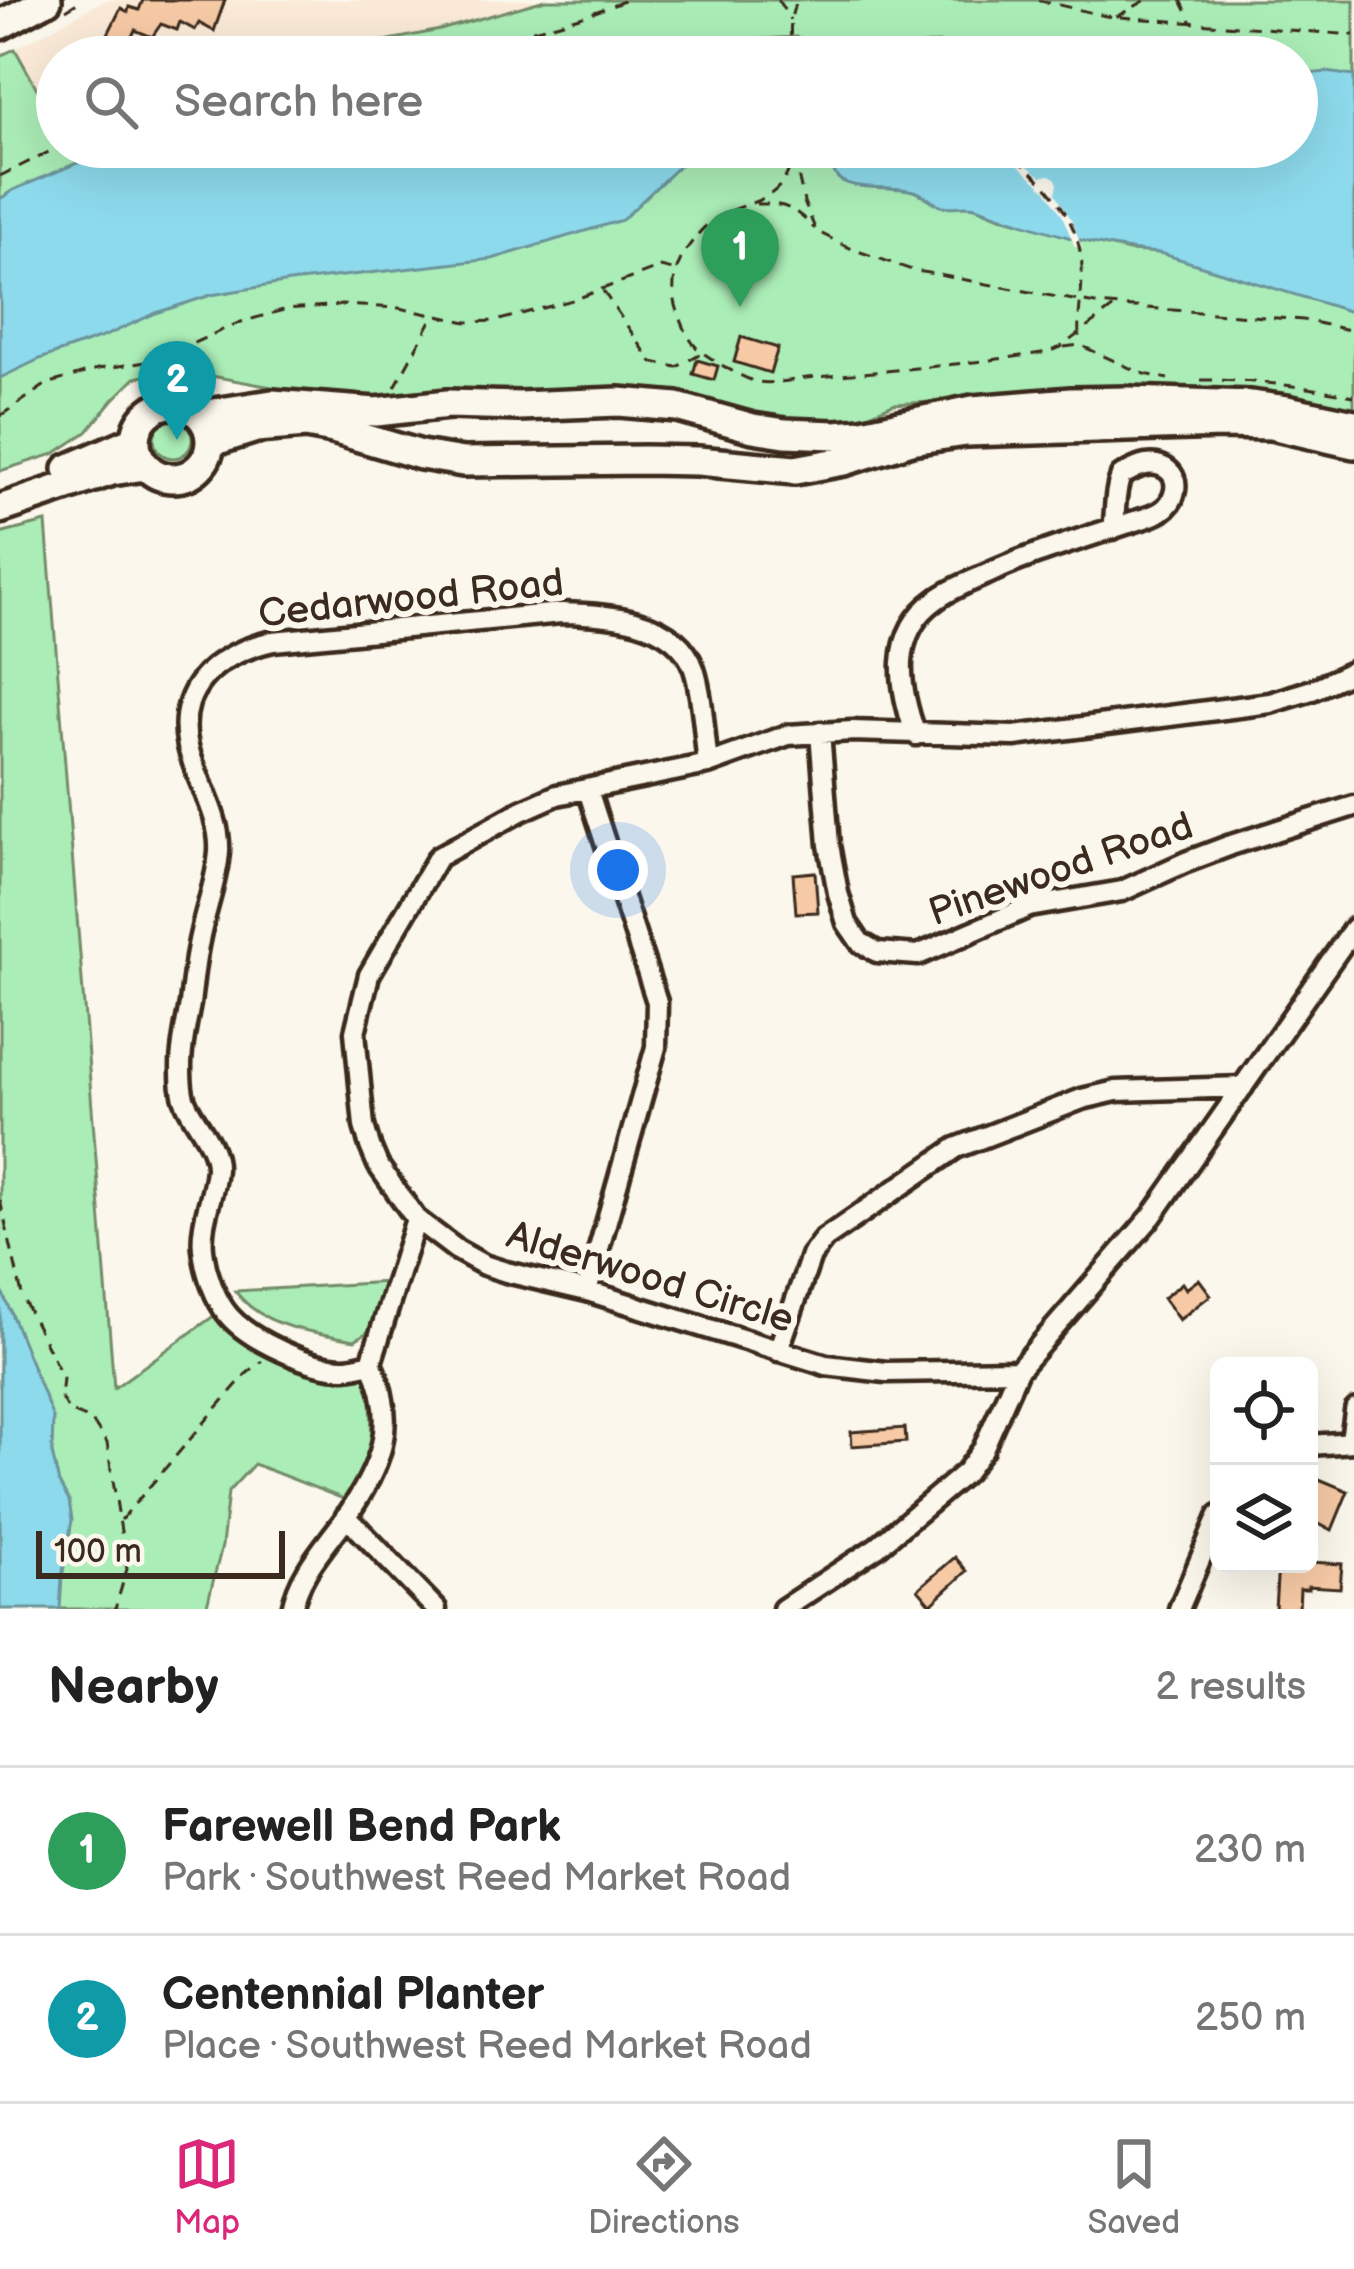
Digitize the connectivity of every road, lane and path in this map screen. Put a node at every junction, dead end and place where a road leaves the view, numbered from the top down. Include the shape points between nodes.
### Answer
1 (47, 0) edge
2 (626, 0) edge
3 (778, 0) edge
4 (798, 0) edge
5 (1038, 0) edge
6 (1146, 0) edge
7 (1180, 0) edge
8 (1115, 17) junction
9 (791, 22) junction
10 (1193, 24) junction
11 (0, 25) edge
12 (1354, 34) edge
13 (501, 36) edge
14 (791, 36) edge
15 (36, 158) edge
16 (791, 168) edge
17 (797, 168) edge
18 (1027, 168) edge
19 (0, 176) edge
20 (748, 205) junction
21 (816, 231) junction
22 (674, 270) junction
23 (602, 289) junction
24 (1079, 301) junction
25 (1114, 307) junction
26 (434, 316) junction
27 (1354, 331) edge
28 (1078, 332) junction
29 (1080, 345) junction
30 (1061, 347) junction
31 (704, 351) junction
32 (154, 361) junction
33 (158, 377) dead end
34 (1174, 380) dead end
35 (1197, 380) dead end
36 (394, 394) dead end
37 (1354, 396) edge
38 (0, 416) edge
39 (1354, 424) edge
40 (206, 429) junction
41 (1354, 444) edge
42 (140, 453) junction
43 (0, 492) edge
44 (0, 508) edge
45 (1113, 529) dead end
46 (1354, 671) edge
47 (820, 732) junction
48 (916, 735) junction
49 (708, 764) junction
50 (588, 790) junction
51 (1354, 806) edge
52 (1354, 928) edge
53 (1243, 1087) junction
54 (0, 1199) edge
55 (416, 1219) junction
56 (586, 1292) junction
57 (277, 1348) junction
58 (778, 1352) junction
59 (371, 1363) junction
60 (1018, 1370) junction
61 (1354, 1405) edge
62 (1350, 1443) edge
63 (1318, 1445) edge
64 (346, 1516) junction
65 (119, 1521) junction
66 (1210, 1537) edge
67 (115, 1609) edge
68 (292, 1609) edge
69 (436, 1609) edge
70 (783, 1609) edge
71 (1179, 1609) edge

1 - 11 main road
2 - 13 path
3 - 9 path
4 - 9 path
5 - 8 path
6 - 8 path
7 - 10 path
8 - 10 path
9 - 14 path
10 - 12 path
15 - 19 path
16 - 20 path via 776,193
17 - 21 path
18 - 24 path via 1066,217 1082,260
20 - 21 path via 796,210
20 - 22 path via 714,218
21 - 24 path via 912,270
22 - 23 path via 660,267
22 - 31 path via 680,317
23 - 26 path via 496,321
23 - 31 path via 652,362 677,367
24 - 25 path
24 - 28 path
25 - 27 path
25 - 28 path
26 - 32 path via 342,305 287,309
26 - 36 path
28 - 29 path
28 - 30 path
29 - 30 path
29 - 34 path
30 - 31 path via 756,382
32 - 33 path
32 - 38 path via 47,384
35 - 37 path
39 - 40 main road via 1250,405 1071,402 835,435 769,431 677,407 619,402 376,412 272,404
40 - 41 main road via 306,424 463,462 662,460 795,470 967,432 1238,424
40 - 42 main road via 208,454 180,478 155,474
40 - 42 main road via 191,407 154,408 138,427
42 - 43 main road
42 - 44 main road via 112,471
45 - 48 street via 1007,564 920,613 901,659
46 - 48 street, Alderwood Circle via 1270,703 1225,710 1014,736
47 - 48 street, Alderwood Circle
47 - 49 street, Alderwood Circle
47 - 51 street, Pinewood Road via 838,892 847,923 877,952 918,955 1029,908 1122,891
49 - 50 street, Alderwood Circle
49 - 57 street, Cedarwood Road via 694,670 681,648 635,621 599,614 272,641 247,646 197,684 184,732 219,846 184,1033 182,1088 217,1165 202,1232 208,1274 227,1314
50 - 55 street, Alderwood Circle via 557,795 438,856 369,975 355,1032 364,1126 378,1165
50 - 56 street via 658,1018
52 - 53 street
53 - 58 street via 1117,1091 956,1148 824,1239
53 - 60 street via 1152,1216
54 - 65 path via 23,1299 63,1378 61,1398 107,1443
55 - 56 street, Alderwood Circle via 484,1265
55 - 59 street
56 - 58 street, Alderwood Circle
57 - 59 street, Cedarwood Road via 325,1365
57 - 65 path
58 - 60 street, Alderwood Circle via 886,1372
59 - 64 street via 380,1381 384,1447
60 - 70 street via 966,1472 877,1547
61 - 62 lane
62 - 63 street
64 - 68 street via 305,1573
64 - 69 street
65 - 67 path via 127,1569
66 - 71 street

